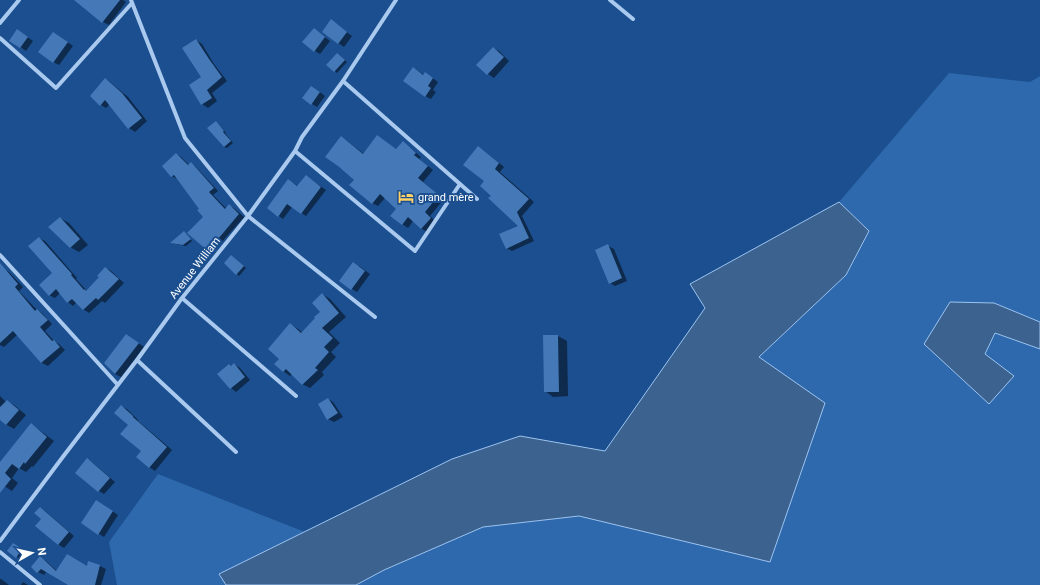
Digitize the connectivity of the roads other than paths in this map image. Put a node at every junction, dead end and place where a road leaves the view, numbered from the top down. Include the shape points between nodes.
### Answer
1 (18, 0) edge
2 (396, 0) edge
3 (610, 0) edge
4 (132, 2) edge
5 (633, 19) dead end
6 (0, 24) edge
7 (0, 38) edge
8 (343, 82) junction
9 (295, 151) junction
10 (460, 184) junction
11 (477, 199) dead end
12 (248, 216) junction
13 (0, 254) edge
14 (182, 298) junction
15 (375, 317) dead end
16 (137, 360) junction
17 (118, 385) junction
18 (296, 396) dead end
19 (236, 452) dead end
20 (0, 541) edge
21 (0, 552) edge
22 (40, 585) edge

1 - 6 street
2 - 8 street, Avenue William
3 - 5 street
4 - 7 street via 56,88
4 - 12 street via 185,138
8 - 9 street, Avenue William via 302,137
8 - 10 street
9 - 10 street via 415,251
9 - 12 street, Avenue William
10 - 11 street
12 - 14 street, Avenue William
12 - 15 street
13 - 17 street
14 - 16 street, Avenue William
14 - 18 street
16 - 17 street, Avenue William
16 - 19 street
17 - 20 street, Avenue William
21 - 22 street

